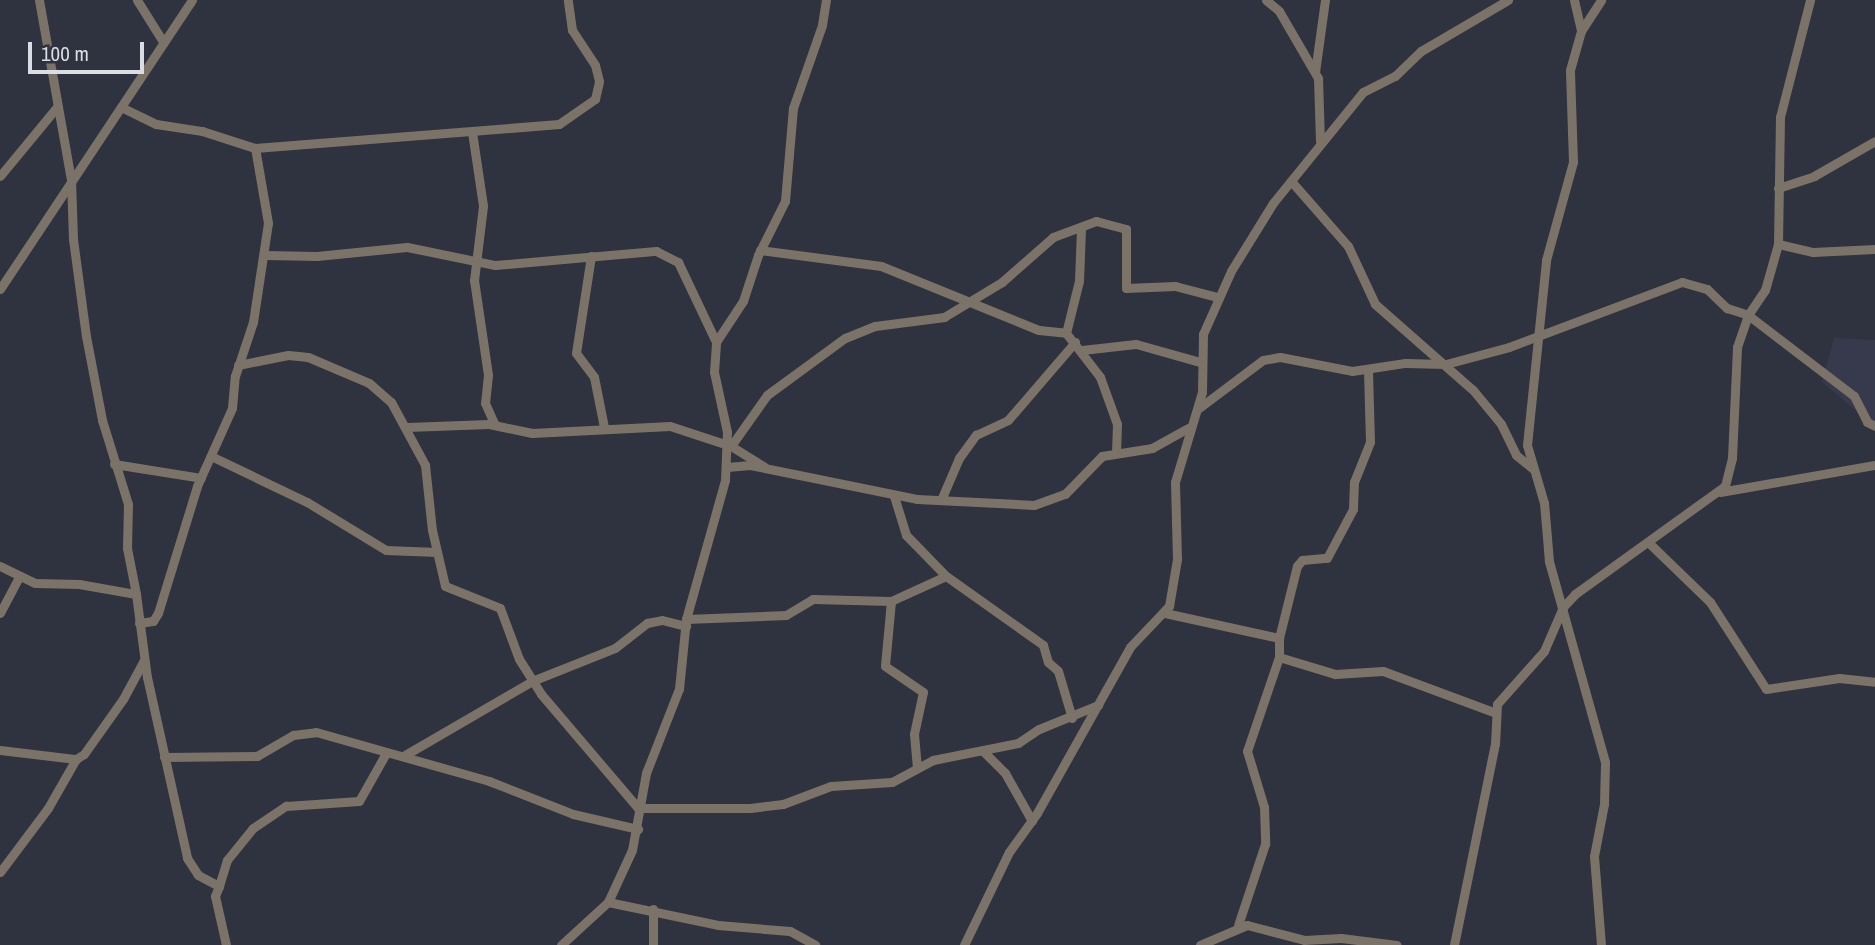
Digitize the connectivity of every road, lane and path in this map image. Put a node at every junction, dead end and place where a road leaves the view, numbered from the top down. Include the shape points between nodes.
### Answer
1 (39, 0) edge
2 (137, 0) edge
3 (192, 0) edge
4 (568, 0) edge
5 (825, 0) edge
6 (1266, 0) edge
7 (1325, 0) edge
8 (1508, 0) edge
9 (1574, 0) edge
10 (1601, 0) edge
11 (1810, 0) edge
12 (1581, 31) junction
13 (162, 40) junction
14 (1315, 72) junction
15 (121, 107) junction
16 (56, 108) junction
17 (472, 132) junction
18 (1320, 141) junction
19 (1875, 141) edge
20 (256, 148) junction
21 (0, 176) edge
22 (71, 179) junction
23 (1291, 181) junction
24 (1778, 188) junction
25 (1081, 229) junction
26 (1778, 244) junction
27 (1875, 249) edge
28 (760, 250) junction
29 (265, 255) junction
30 (591, 256) junction
31 (475, 264) junction
32 (0, 289) edge
33 (1217, 297) junction
34 (968, 299) junction
35 (1748, 315) junction
36 (1066, 333) junction
37 (1539, 336) junction
38 (716, 341) junction
39 (1075, 342) junction
40 (1083, 350) junction
41 (1200, 362) junction
42 (1446, 363) junction
43 (238, 365) junction
44 (1368, 369) junction
45 (1199, 408) junction
46 (495, 425) junction
47 (1875, 426) edge
48 (407, 427) junction
49 (604, 428) junction
50 (1188, 428) junction
51 (729, 446) junction
52 (1116, 451) junction
53 (213, 457) junction
54 (114, 464) junction
55 (1875, 465) edge
56 (727, 467) junction
57 (766, 469) junction
58 (1533, 469) junction
59 (201, 478) junction
60 (1720, 492) junction
61 (894, 496) junction
62 (941, 500) junction
63 (1650, 544) junction
64 (437, 552) junction
65 (0, 566) edge
66 (946, 576) junction
67 (19, 577) junction
68 (136, 594) junction
69 (891, 601) junction
70 (1563, 607) junction
71 (0, 613) edge
72 (1165, 613) junction
73 (139, 623) junction
74 (686, 623) junction
75 (1279, 638) junction
76 (1279, 657) junction
77 (144, 660) junction
78 (532, 681) junction
79 (1875, 682) edge
80 (1098, 705) junction
81 (1493, 712) junction
82 (1072, 718) junction
83 (0, 750) edge
84 (983, 751) junction
85 (386, 753) junction
86 (405, 755) junction
87 (164, 757) junction
88 (76, 759) junction
89 (917, 767) junction
90 (638, 808) junction
91 (1032, 821) junction
92 (638, 829) junction
93 (0, 872) edge
94 (219, 886) junction
95 (608, 902) junction
96 (653, 909) junction
97 (1238, 925) junction
98 (224, 929) junction
99 (1310, 943) edge
100 (220, 945) edge
101 (226, 945) edge
102 (561, 945) edge
103 (653, 945) edge
104 (816, 945) edge
105 (964, 945) edge
106 (1200, 945) edge
107 (1397, 945) edge
108 (1454, 945) edge
109 (1601, 945) edge

1 - 16 street
2 - 13 street
3 - 13 street
4 - 17 street via 572,30 599,76 595,99 559,124
5 - 28 street via 822,25 793,108 785,201
6 - 14 street via 1279,11
7 - 14 street
8 - 18 street via 1421,51 1395,76 1363,92
9 - 12 street
10 - 12 street
11 - 24 street via 1780,117
12 - 37 street via 1570,70 1573,162 1546,260
13 - 15 street
14 - 18 street via 1321,92
15 - 20 street via 156,124 202,131
15 - 22 street
16 - 21 street
16 - 22 street
17 - 20 street
17 - 31 street via 484,206
18 - 23 street
19 - 24 street via 1814,176
20 - 29 street via 268,223
22 - 32 street
22 - 54 street via 73,239 86,336
23 - 33 street
23 - 42 street via 1348,246 1375,304
24 - 26 street
25 - 33 street via 1103,221 1126,229 1126,288 1175,286
25 - 34 street via 1054,237 1002,282
25 - 36 street via 1079,281
26 - 27 street via 1813,252
26 - 35 street via 1765,290
28 - 34 street via 881,266
28 - 38 street via 744,301
29 - 31 street via 317,256 407,247
29 - 43 street via 253,322
30 - 31 street
30 - 38 street via 668,254 678,262
30 - 49 street via 576,353 594,377
31 - 46 street via 488,375 485,403
33 - 41 street via 1203,334
34 - 36 street via 1039,330
34 - 51 street via 944,317 875,326 845,338 767,396
35 - 37 street via 1727,308 1707,289 1682,282
35 - 47 street via 1854,396 1867,422
35 - 60 street via 1737,346 1731,458
36 - 39 street
37 - 42 street
37 - 58 street via 1527,432
38 - 51 street via 714,372
39 - 40 street
39 - 62 street via 1055,370 1012,409 1008,420 976,435
40 - 41 street via 1136,344
40 - 52 street via 1100,377 1117,424
41 - 45 street
42 - 44 street
42 - 58 street via 1489,407 1517,455
43 - 48 street via 288,355 321,362 381,392
43 - 53 street via 232,408
44 - 45 street via 1343,370 1280,357 1263,360
44 - 75 street via 1370,442 1354,482 1353,509 1327,558 1302,560 1297,566
45 - 50 street
46 - 48 street
46 - 49 street via 532,433
48 - 64 street via 427,474
49 - 51 street via 670,426
50 - 52 street via 1139,452
50 - 72 street via 1175,482 1176,574
51 - 56 street
51 - 57 street
52 - 62 street via 1093,462 1065,494 1045,504
53 - 59 street
53 - 64 street via 307,502 386,550
54 - 59 street
54 - 68 street via 128,504 127,548
55 - 60 street
56 - 57 street
56 - 74 street
57 - 61 street
58 - 70 street via 1544,503 1549,561
59 - 73 street via 156,618
60 - 63 street
61 - 62 street
61 - 66 street via 906,535
63 - 70 street via 1603,572
63 - 79 street via 1710,602 1766,690 1839,678
64 - 78 street via 444,586 504,612 519,659
65 - 67 street
66 - 69 street
66 - 82 street via 1043,645 1048,662 1058,671
67 - 68 street via 35,583 79,584
67 - 71 street
68 - 73 street
69 - 74 street via 814,599 786,615
69 - 89 street via 884,666 923,692 914,734
70 - 81 street via 1544,651
70 - 109 street via 1605,762 1604,804 1594,856
72 - 75 street
72 - 80 street via 1130,647
73 - 77 street
74 - 78 street via 647,623 615,648
74 - 90 street via 679,690 646,774
75 - 76 street
76 - 81 street via 1335,674 1383,671
76 - 97 street via 1247,751 1264,807 1265,844
77 - 87 street
77 - 88 street via 108,722
78 - 86 street
78 - 90 street via 577,741
80 - 82 street
80 - 91 street
81 - 108 street via 1495,744
82 - 84 street via 1039,729 1018,743
83 - 88 street
84 - 89 street
84 - 91 street via 1005,773
85 - 86 street
85 - 87 street via 316,732 293,735 257,756
85 - 94 street via 359,801 286,806 253,828 227,860
86 - 92 street via 488,780 555,809
87 - 94 street via 187,858 198,875
88 - 93 street via 48,808
89 - 90 street via 892,782 831,786 770,806 709,811
90 - 92 street
91 - 105 street via 1002,864
92 - 95 street
94 - 98 street via 215,896
95 - 96 street
95 - 102 street
96 - 103 street
96 - 104 street via 718,925 790,931
97 - 99 street
97 - 106 street
98 - 100 street
98 - 101 street
99 - 107 street via 1341,938

